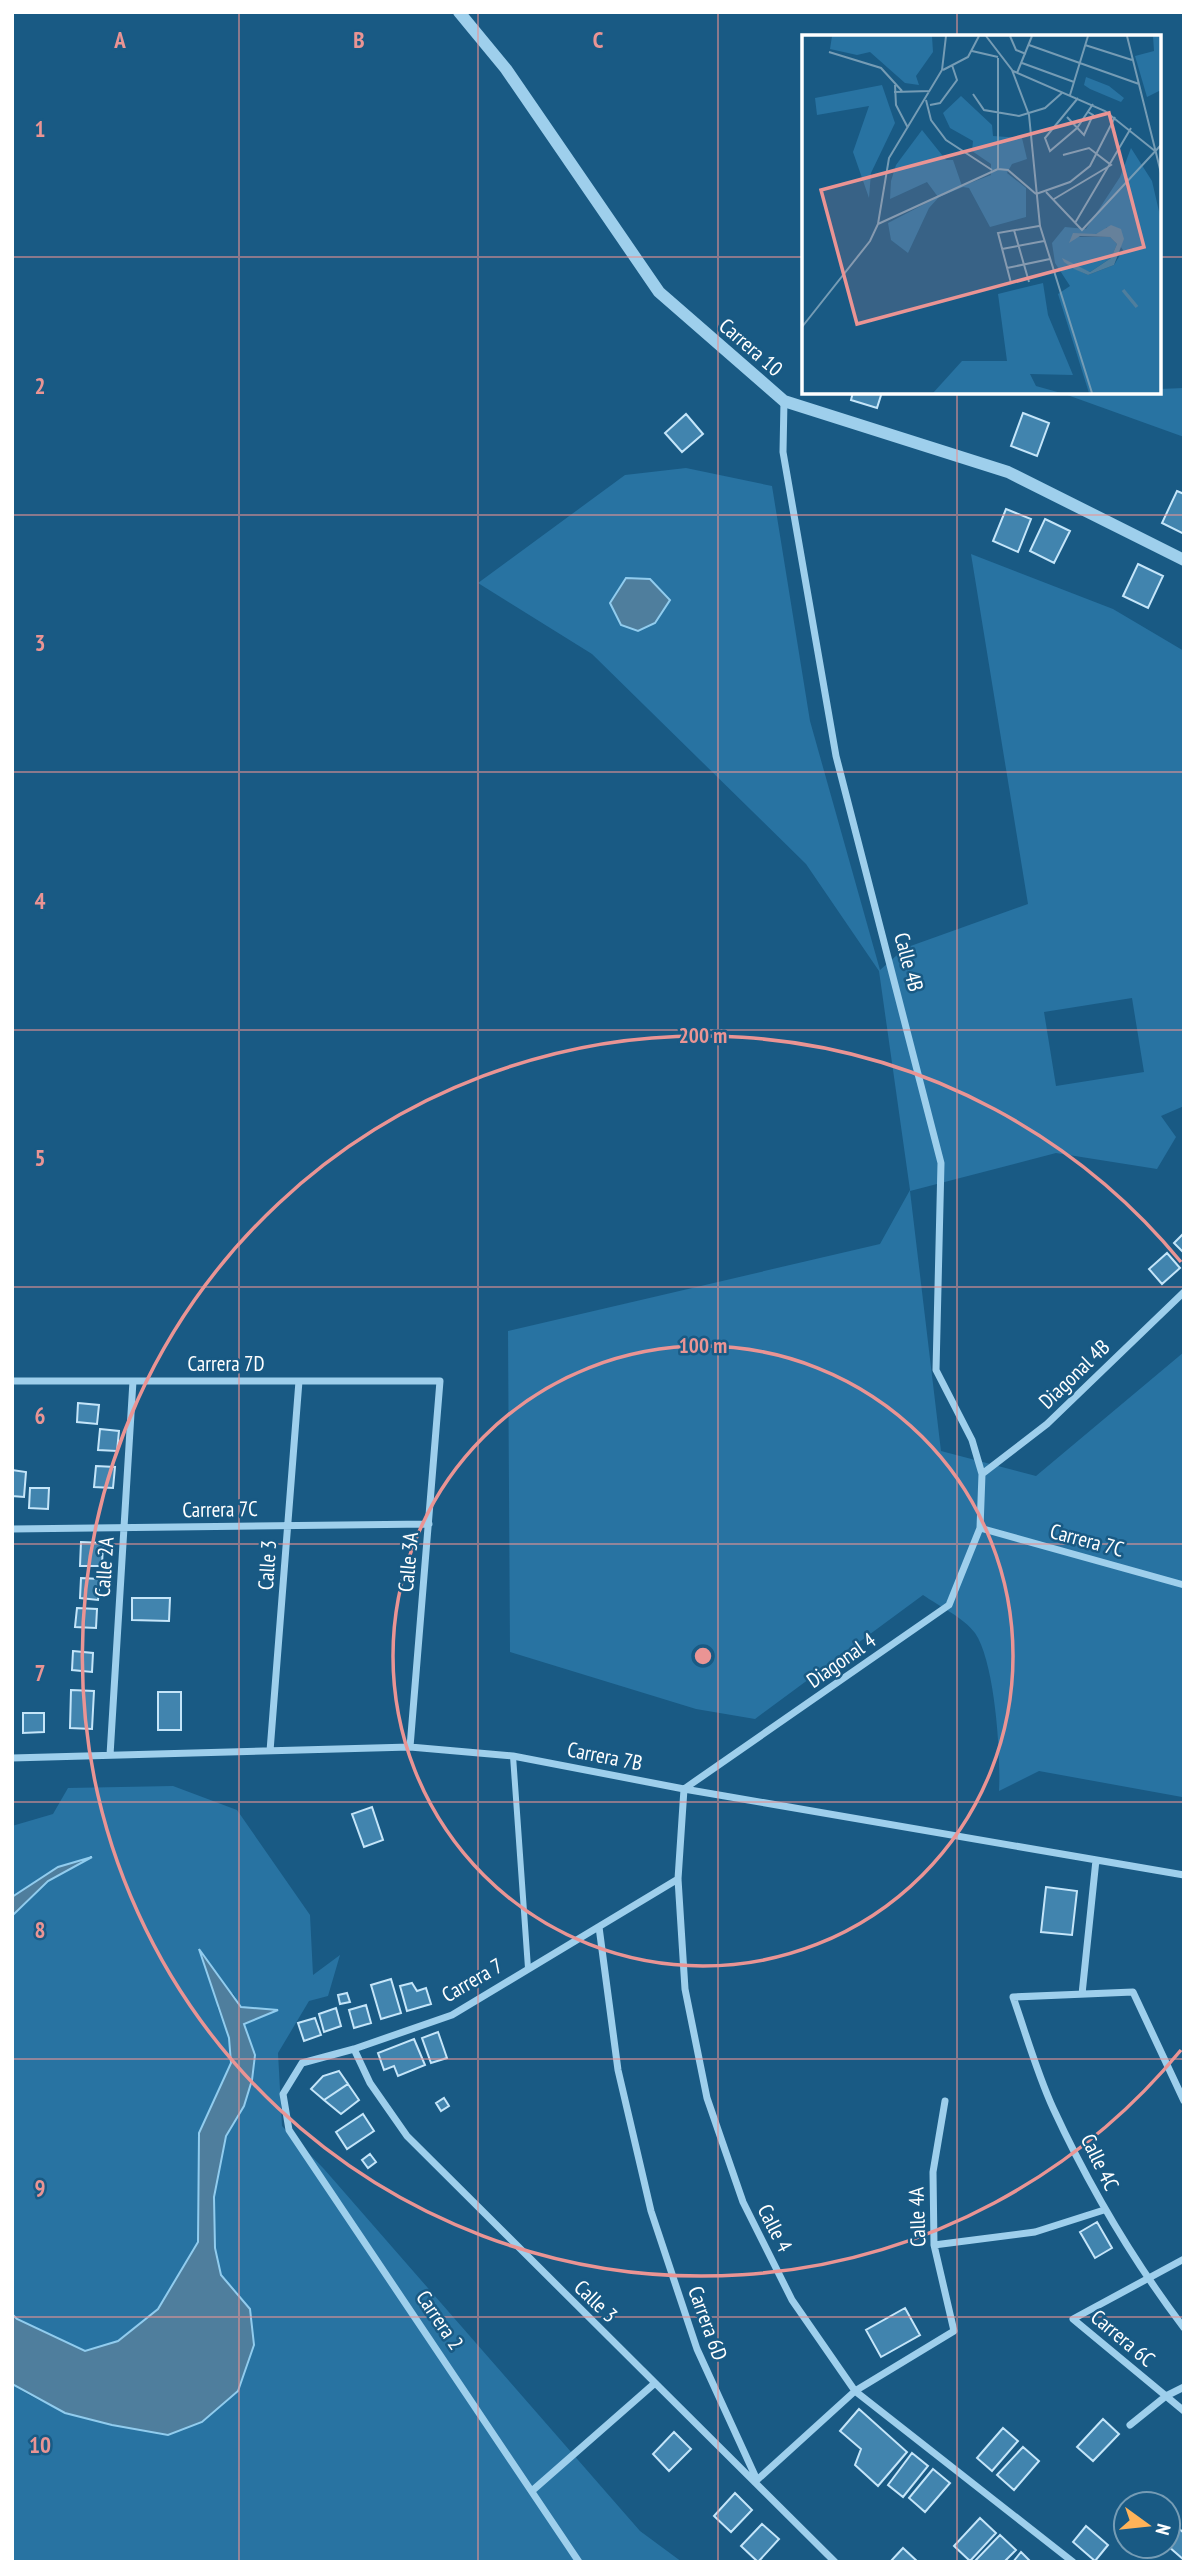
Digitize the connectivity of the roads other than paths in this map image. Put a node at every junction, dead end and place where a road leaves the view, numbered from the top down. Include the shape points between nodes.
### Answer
1 (459, 12) edge
2 (784, 401) junction
3 (1184, 560) edge
4 (1184, 1292) edge
5 (12, 1381) edge
6 (133, 1381) junction
7 (299, 1381) junction
8 (440, 1381) joint
9 (982, 1474) junction
10 (429, 1524) junction
11 (288, 1526) junction
12 (124, 1528) junction
13 (980, 1528) junction
14 (12, 1529) edge
15 (1184, 1585) edge
16 (410, 1747) junction
17 (270, 1751) junction
18 (110, 1755) junction
19 (513, 1756) junction
20 (12, 1758) edge
21 (684, 1789) junction
22 (1096, 1860) junction
23 (1184, 1875) edge
24 (678, 1879) junction
25 (599, 1927) junction
26 (528, 1968) junction
27 (1082, 1994) junction
28 (354, 2049) junction
29 (283, 2094) joint
30 (945, 2101) dead end
31 (1184, 2101) edge
32 (1104, 2210) junction
33 (934, 2245) junction
34 (1184, 2259) edge
35 (1147, 2279) junction
36 (1184, 2328) edge
37 (655, 2383) junction
38 (1184, 2387) edge
39 (855, 2391) junction
40 (1166, 2396) junction
41 (1184, 2411) edge
42 (1130, 2424) dead end
43 (757, 2480) junction
44 (534, 2490) junction
45 (579, 2562) edge
46 (835, 2562) edge
47 (1073, 2562) edge

1 - 2 street, Carrera 10 via 506,69 659,292
2 - 3 street, Carrera 10 via 1008,472
2 - 9 street, Calle 4B via 783,452 836,756 941,1163 936,1370 972,1440
4 - 9 street, Diagonal 4B via 1047,1424
5 - 6 street, Carrera 7D
6 - 7 street, Carrera 7D
6 - 12 street, Calle 2A
7 - 8 street, Carrera 7D
7 - 11 street, Calle 3
8 - 10 street, Calle 3A
9 - 13 street, Calle 4B
10 - 11 street, Carrera 7C
10 - 16 street, Calle 3A
11 - 12 street, Carrera 7C
11 - 17 street, Calle 3
12 - 14 street, Carrera 7C
12 - 18 street, Calle 2A
13 - 15 street, Carrera 7C
13 - 21 street, Diagonal 4 via 949,1605
16 - 17 street, Carrera 7B
16 - 19 street, Carrera 7B
17 - 18 street, Carrera 7B
18 - 20 street, Carrera 7B
19 - 21 street, Carrera 7B
19 - 26 street
21 - 22 street, Carrera 7B
21 - 24 street, Calle 4
22 - 23 street, Carrera 7B
22 - 27 street
24 - 25 street, Carrera 7
24 - 39 street, Calle 4 via 685,1989 707,2098 743,2202 792,2300
25 - 26 street, Carrera 7
25 - 43 street, Carrera 6D via 618,2070 651,2211 697,2349
26 - 28 street, Carrera 7 via 452,2015
27 - 31 street via 1133,1992
27 - 32 street, Calle 4C via 1013,1997 1053,2106
28 - 29 street, Carrera 7 via 302,2063
28 - 37 street, Calle 3 via 370,2083 407,2136
29 - 44 street, Carrera 2 via 289,2130
30 - 33 street, Calle 4A via 933,2172
32 - 33 street via 1035,2232
32 - 35 street, Calle 4C
33 - 39 street, Calle 4A via 954,2331
34 - 35 street, Carrera 6C
35 - 36 street, Calle 4C
35 - 40 street, Carrera 6C via 1073,2319
37 - 43 street, Calle 3
37 - 44 street
38 - 40 street
39 - 43 street
39 - 47 street, Calle 4
40 - 41 street, Carrera 6C
40 - 42 street
43 - 46 street, Calle 3
44 - 45 street, Carrera 2

